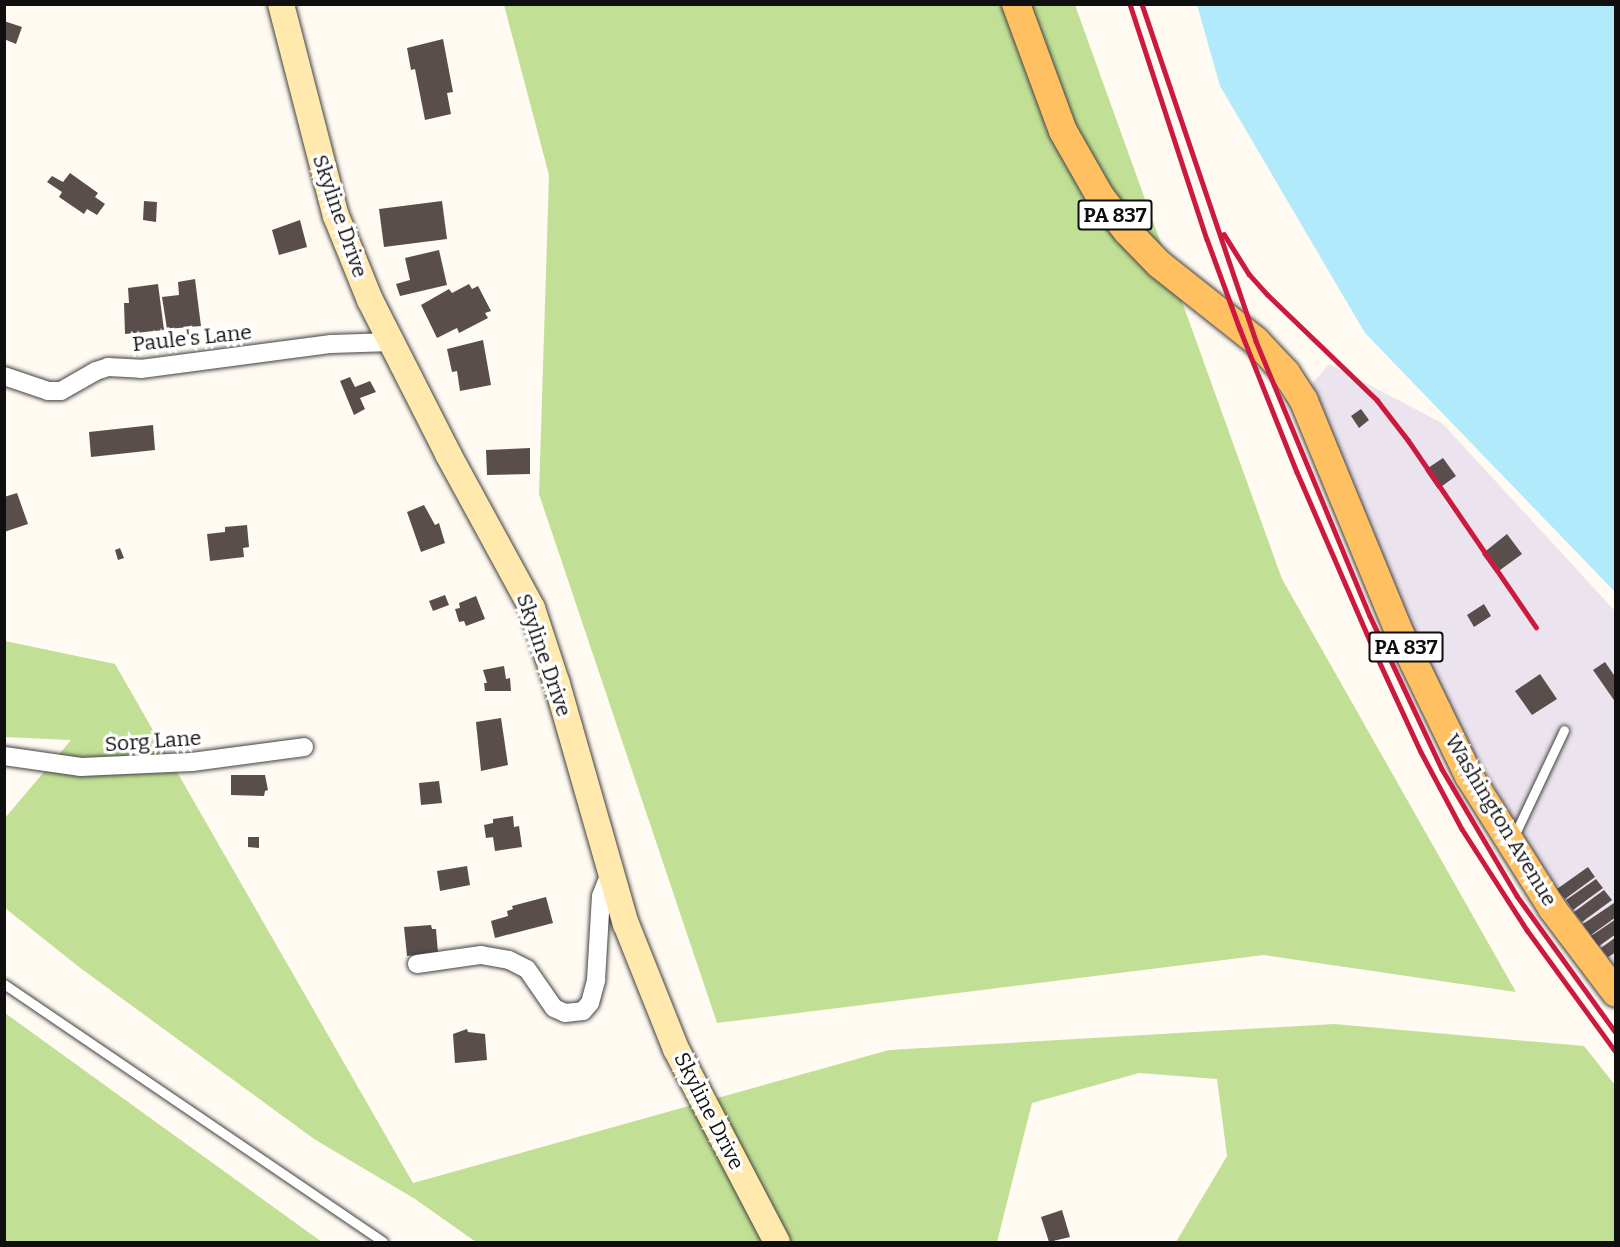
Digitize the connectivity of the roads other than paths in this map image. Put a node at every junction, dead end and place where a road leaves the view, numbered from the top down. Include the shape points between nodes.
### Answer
1 (280, 4) edge
2 (1016, 4) edge
3 (392, 342) junction
4 (4, 376) edge
5 (1564, 730) dead end
6 (304, 747) dead end
7 (4, 756) edge
8 (1510, 844) junction
9 (610, 871) junction
10 (417, 964) dead end
11 (4, 984) edge
12 (1616, 993) edge
13 (383, 1242) edge
14 (777, 1242) edge

1 - 3 street, Skyline Drive via 336,216 370,300
2 - 8 main road, Washington Avenue / PA 837 via 1063,131 1100,196 1159,264 1256,341 1286,373 1304,401 1401,636 1469,776
3 - 4 street, Paule's Lane via 331,344 141,369 108,367 61,391 48,391
3 - 9 street, Skyline Drive via 532,608
5 - 8 lane
6 - 7 street, Sorg Lane via 192,762 81,767
8 - 12 main road, Washington Avenue / PA 837
9 - 10 street via 601,896 596,980 590,1003 583,1011 566,1013 554,1008 527,969 509,960 481,955
9 - 14 street, Skyline Drive via 626,924 676,1049
11 - 13 lane

